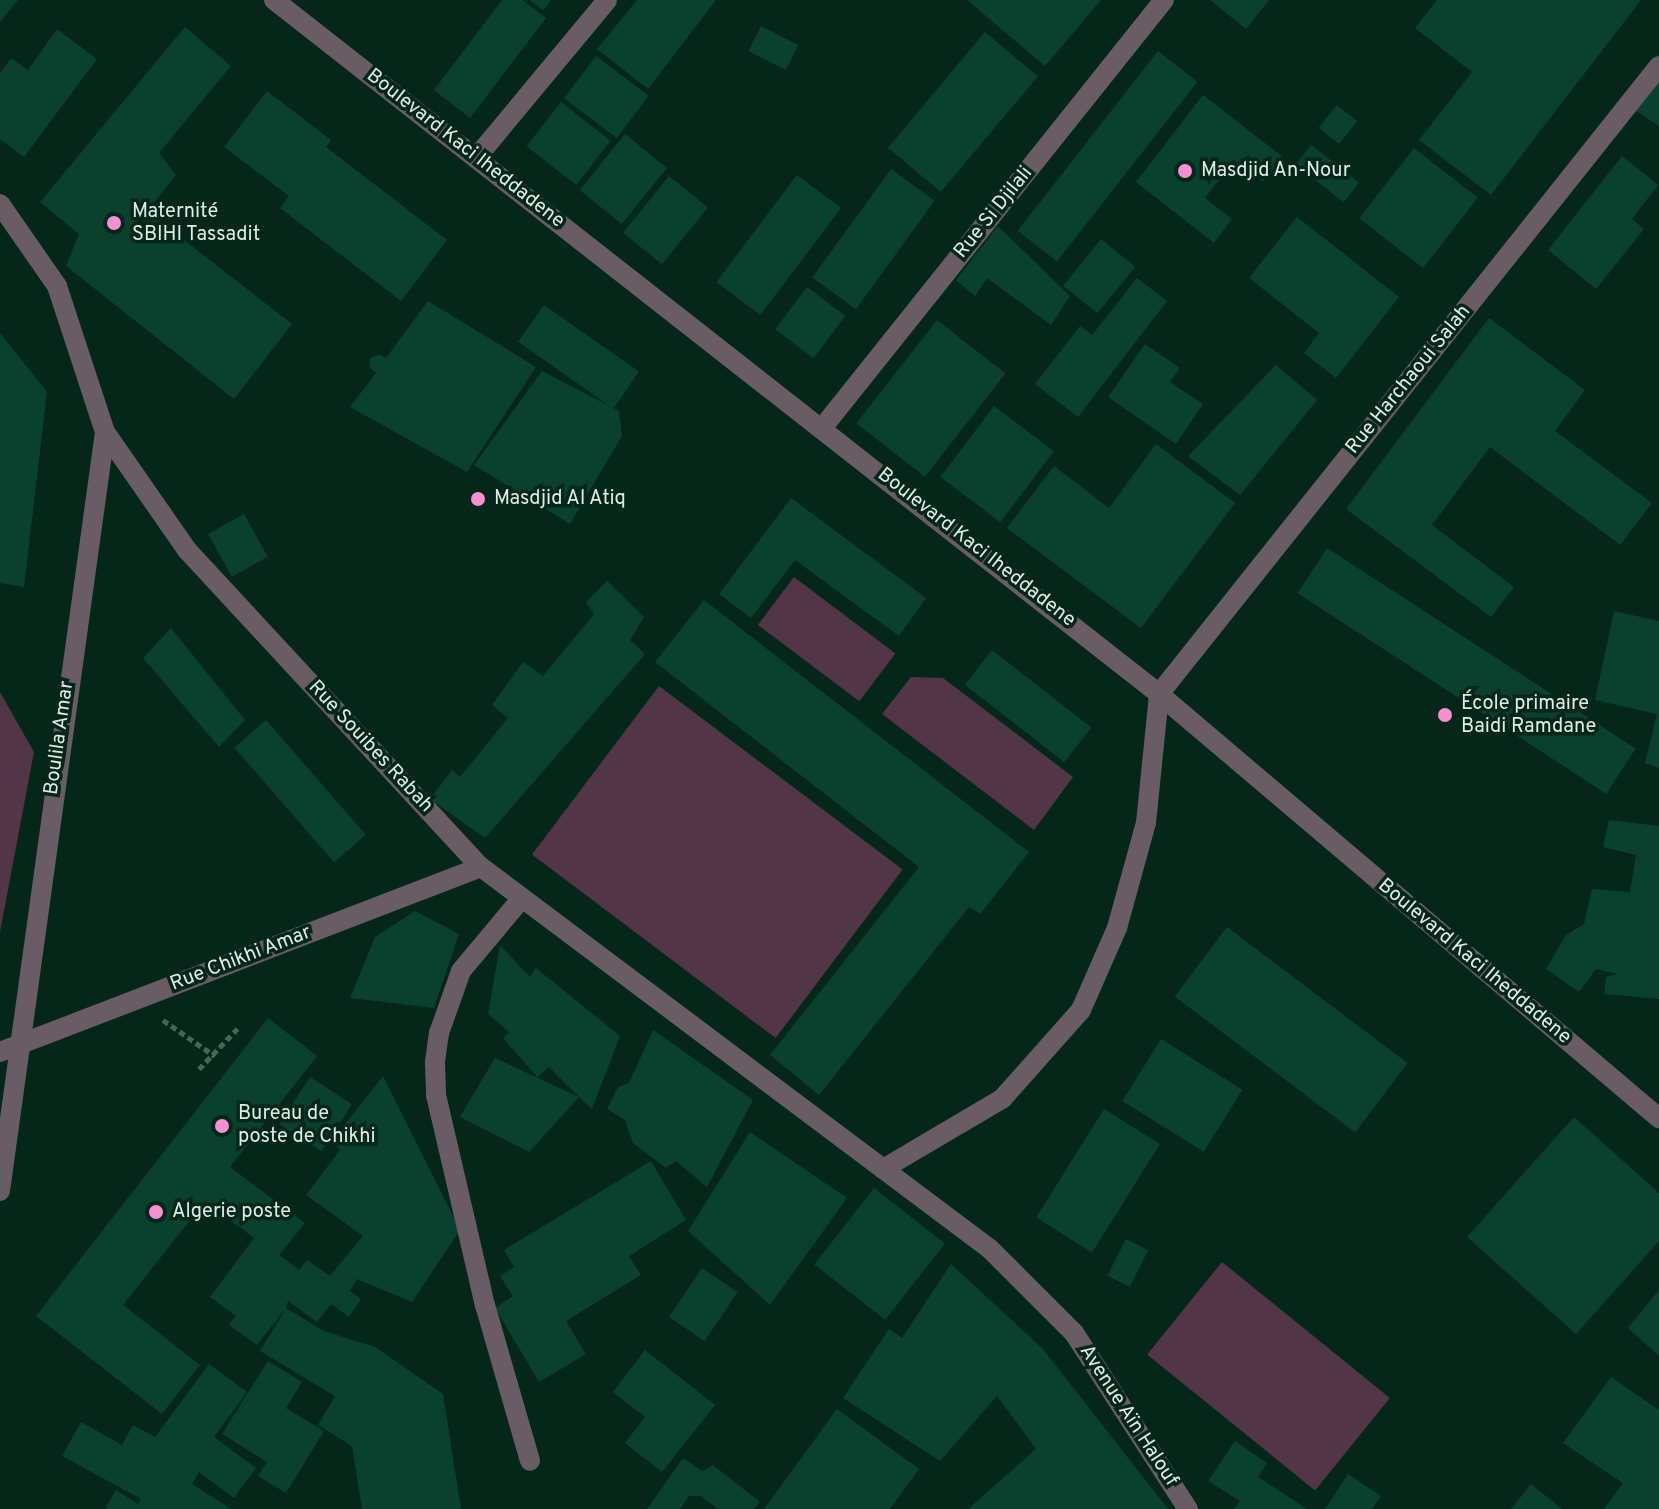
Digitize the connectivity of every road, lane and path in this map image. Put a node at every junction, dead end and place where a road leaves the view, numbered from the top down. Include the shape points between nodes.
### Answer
1 (274, 0) edge
2 (607, 0) edge
3 (1164, 0) edge
4 (1659, 66) edge
5 (476, 158) junction
6 (0, 204) edge
7 (823, 427) junction
8 (105, 432) junction
9 (1159, 694) junction
10 (481, 867) junction
11 (522, 898) junction
12 (240, 1026) dead end
13 (177, 1033) dead end
14 (20, 1044) junction
15 (0, 1052) edge
16 (211, 1053) junction
17 (201, 1068) dead end
18 (1659, 1118) edge
19 (883, 1169) junction
20 (0, 1191) edge
21 (530, 1461) dead end
22 (1188, 1509) edge

1 - 5 street, Boulevard Kaci Iheddadene
2 - 5 street
3 - 7 street, Rue Si Djilali
4 - 9 street, Rue Harchaoui Salah
5 - 7 street, Boulevard Kaci Iheddadene
6 - 8 street, Rue Souibes Rabah via 57,286
7 - 9 street, Boulevard Kaci Iheddadene
8 - 10 street, Rue Souibes Rabah via 187,550
8 - 14 street, Boulila Amar
9 - 18 street, Boulevard Kaci Iheddadene
9 - 19 street via 1146,823 1117,928 1081,1010 1002,1099
10 - 11 street, Rue Souibes Rabah
10 - 14 street, Rue Chikhi Amar
11 - 19 street, Rue Souibes Rabah
11 - 21 street via 461,971 439,1033 435,1063 436,1095 485,1305
12 - 16 path
13 - 16 path
14 - 15 street, Rue Chikhi Amar
14 - 20 street, Boulila Amar
16 - 17 path
19 - 22 street, Avenue Aïn Halouf via 990,1249 1074,1333

